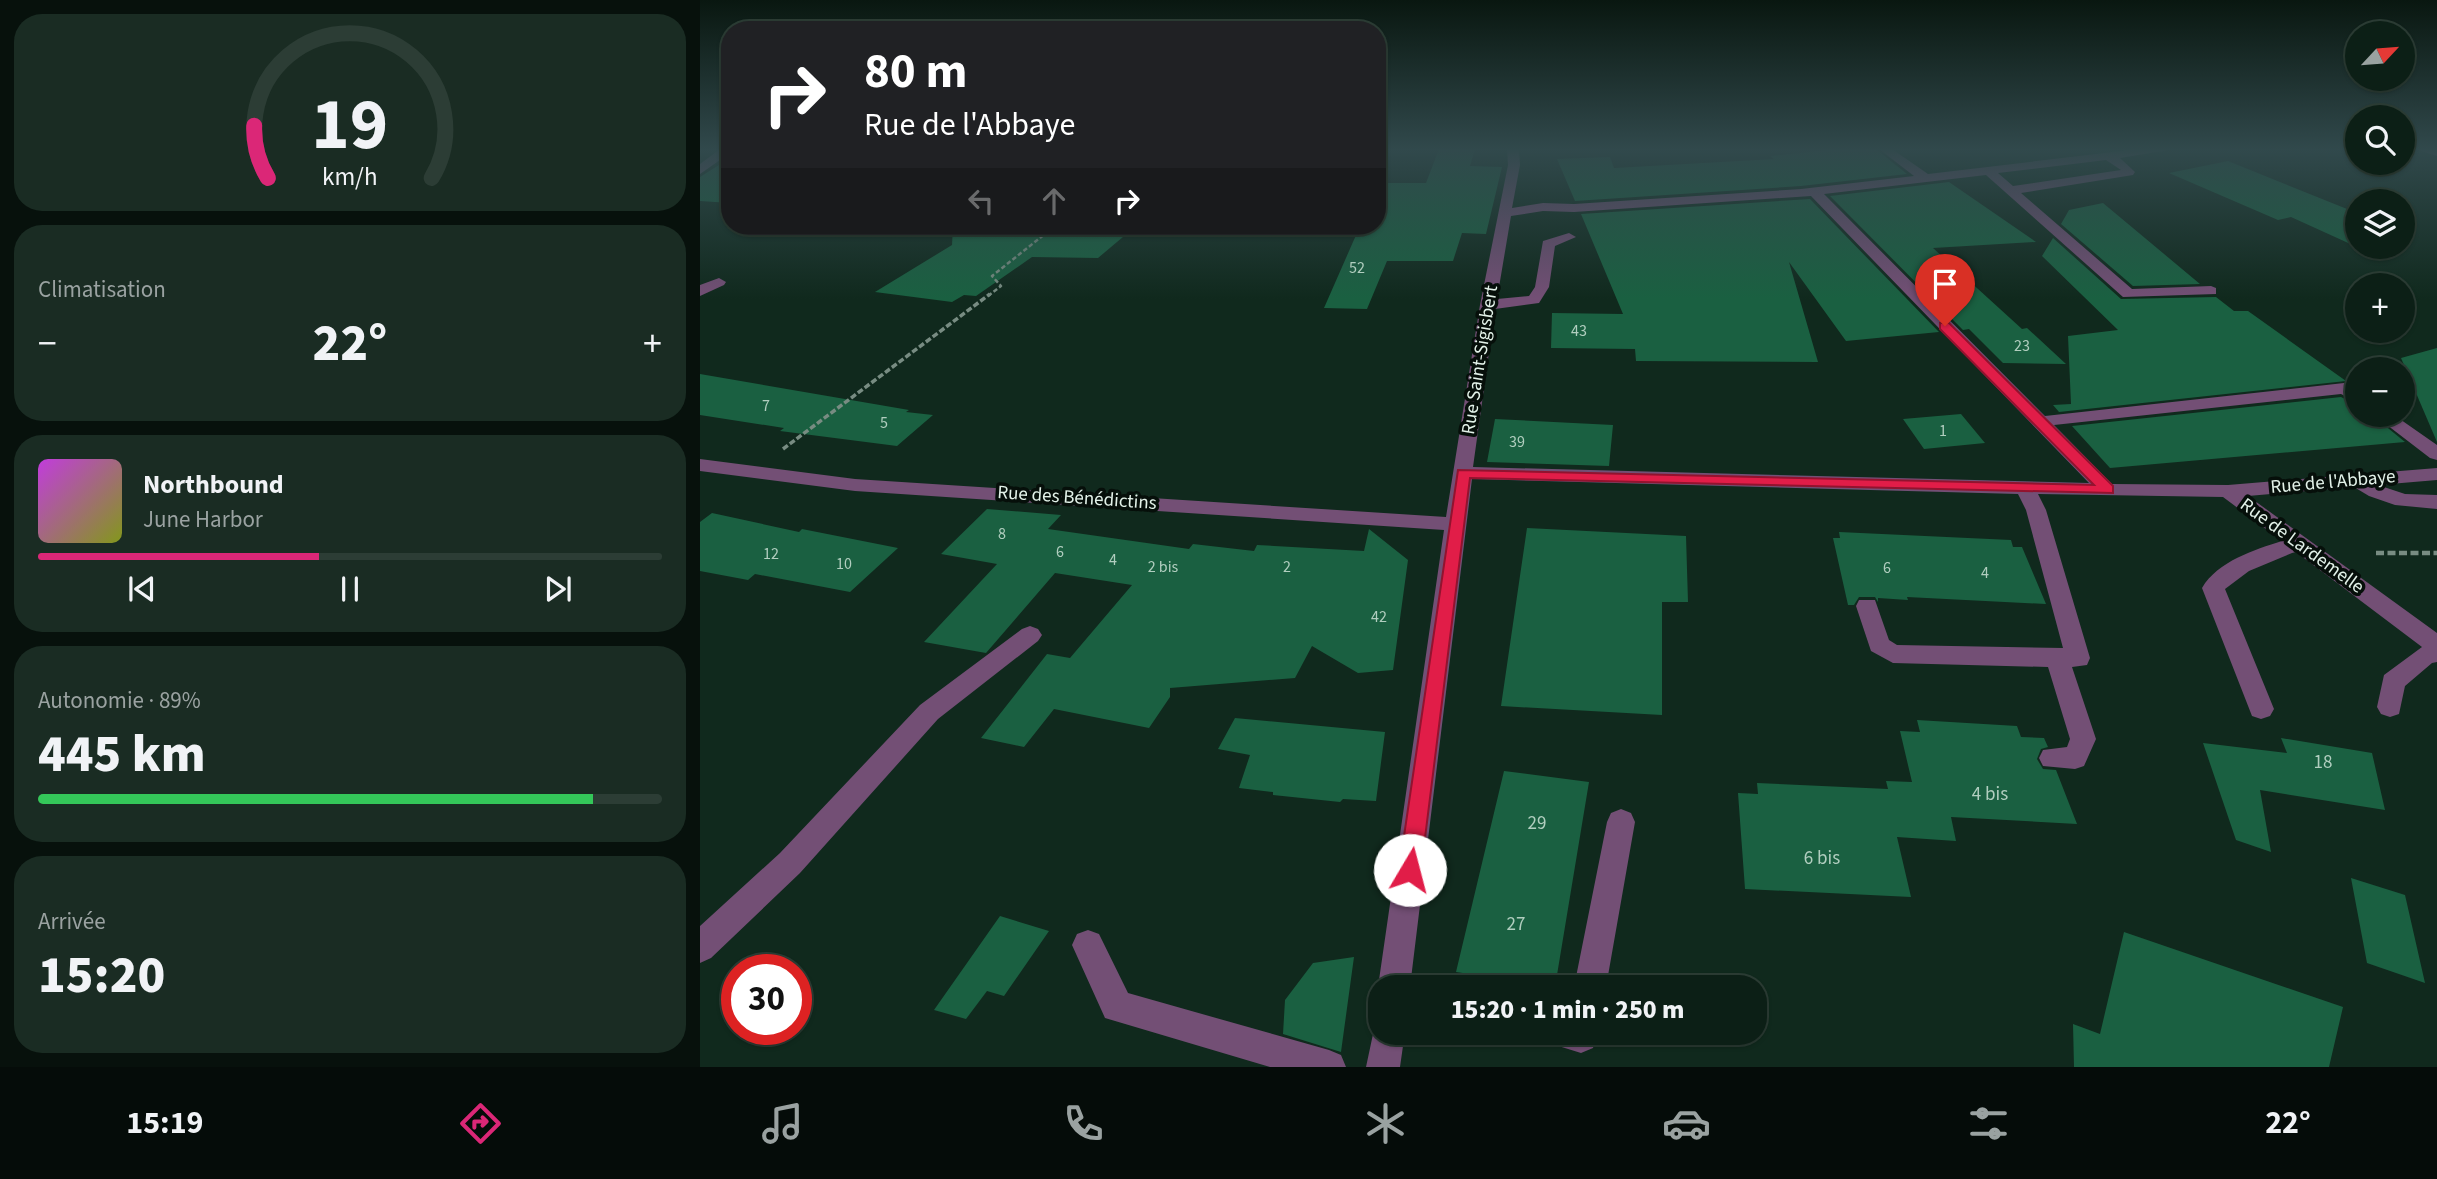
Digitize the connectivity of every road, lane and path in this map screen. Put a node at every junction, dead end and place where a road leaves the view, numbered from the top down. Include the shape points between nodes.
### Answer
1 (1508, 199) edge
2 (1712, 199) edge
3 (1822, 199) edge
4 (2024, 199) edge
5 (1573, 208) junction
6 (1504, 223) junction
7 (1044, 235) edge
8 (1569, 237) dead end
9 (719, 282) dead end
10 (700, 291) edge
11 (2211, 291) dead end
12 (1488, 305) junction
13 (2345, 389) edge
14 (2040, 422) junction
15 (2400, 427) edge
16 (2437, 454) edge
17 (700, 465) edge
18 (1463, 473) junction
19 (750, 474) junction
20 (2437, 474) edge
21 (2357, 480) junction
22 (2024, 487) junction
23 (2107, 490) junction
24 (2228, 491) junction
25 (2437, 502) edge
26 (1455, 524) junction
27 (2299, 544) junction
28 (2376, 553) dead end
29 (2437, 554) edge
30 (1867, 606) dead end
31 (1030, 635) dead end
32 (2437, 645) edge
33 (2437, 653) edge
34 (2057, 657) junction
35 (2390, 707) dead end
36 (2261, 709) dead end
37 (2052, 758) dead end
38 (1621, 822) dead end
39 (1088, 945) dead end
40 (700, 947) edge
41 (1396, 975) edge
42 (1592, 975) edge
43 (1386, 1045) edge
44 (1329, 1067) edge
45 (1382, 1067) edge

1 - 6 street, Rue Saint-Sigisbert
2 - 5 street
3 - 14 street
4 - 11 street via 2128,294
5 - 6 street
5 - 6 street via 1543,207
6 - 12 street, Rue Saint-Sigisbert
7 - 19 path via 992,276 1002,286
8 - 12 street via 1548,244 1542,286 1534,300
9 - 10 street
12 - 18 street, Rue Saint-Sigisbert
13 - 14 street
14 - 23 street
15 - 16 street
17 - 19 street, Rue des Bénédictins
18 - 22 street
18 - 26 street, Rue Saint-Sigisbert
19 - 26 street, Rue des Bénédictins via 855,485
20 - 21 street, Rue de l'Abbaye
21 - 24 street, Rue de l'Abbaye
21 - 25 street via 2373,493 2403,502
22 - 23 street
22 - 34 street via 2036,510 2078,658
23 - 24 street, Rue de Lardemelle
24 - 27 street, Rue de Lardemelle
26 - 41 street, Rue Saint-Sigisbert
27 - 32 street, Rue de Lardemelle
27 - 36 street via 2273,550 2221,578 2213,588
28 - 29 path
30 - 34 street via 1879,645 1893,654
31 - 40 street via 929,712 790,863
33 - 35 street via 2425,655 2393,682
34 - 37 street via 2083,739 2075,758
38 - 42 street
39 - 44 street via 1117,1006
43 - 45 street

